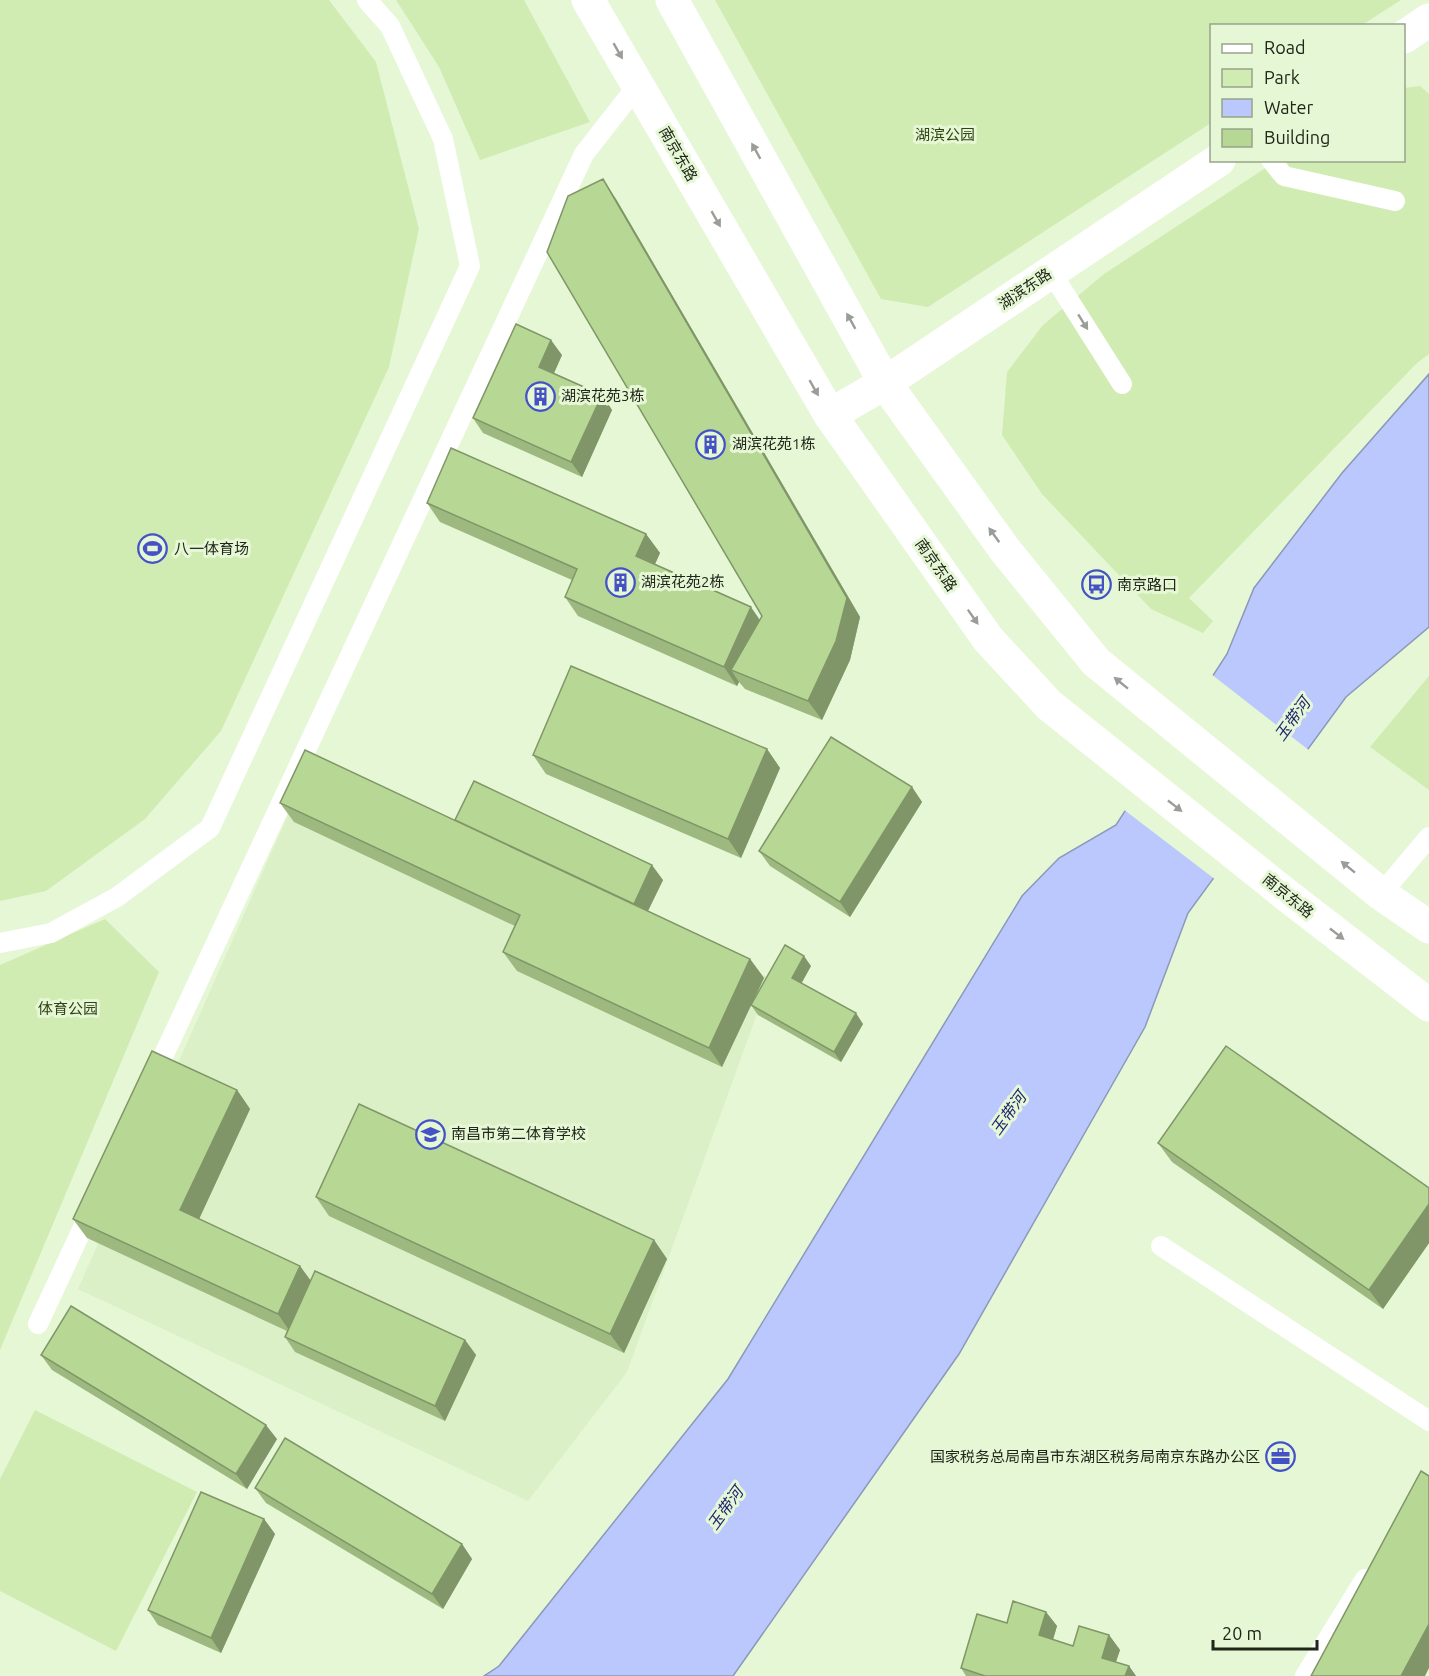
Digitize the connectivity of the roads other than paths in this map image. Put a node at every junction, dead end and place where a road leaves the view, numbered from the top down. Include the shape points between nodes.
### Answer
1 (367, 0) edge
2 (588, 0) edge
3 (672, 0) edge
4 (1429, 20) edge
5 (1405, 36) edge
6 (638, 85) junction
7 (1216, 162) edge
8 (1273, 162) edge
9 (1395, 201) dead end
10 (1051, 273) junction
11 (885, 383) junction
12 (1122, 384) dead end
13 (830, 415) junction
14 (1429, 837) edge
15 (1381, 894) junction
16 (1429, 927) edge
17 (0, 943) edge
18 (1429, 1005) edge
19 (144, 1096) edge
20 (99, 1194) edge
21 (1161, 1246) dead end
22 (38, 1324) dead end
23 (1429, 1420) edge
24 (1373, 1567) edge
25 (1305, 1676) edge

1 - 17 lane via 390,26 443,139 470,266 210,828 117,897 51,933
2 -> 6 main road, 南京东路
11 -> 3 main road
4 - 5 main road
6 -> 13 main road, 南京东路
6 - 19 lane via 584,153
7 - 10 main road, 湖滨东路
8 - 9 lane via 1284,176
10 - 11 main road, 湖滨东路
10 -> 12 lane
11 - 13 main road, 湖滨东路
15 -> 11 main road via 1096,662 1005,550
13 -> 18 main road, 南京东路 via 988,639 1049,705
14 - 15 lane
15 - 16 main road
20 - 22 lane
21 - 23 lane
24 - 25 lane

